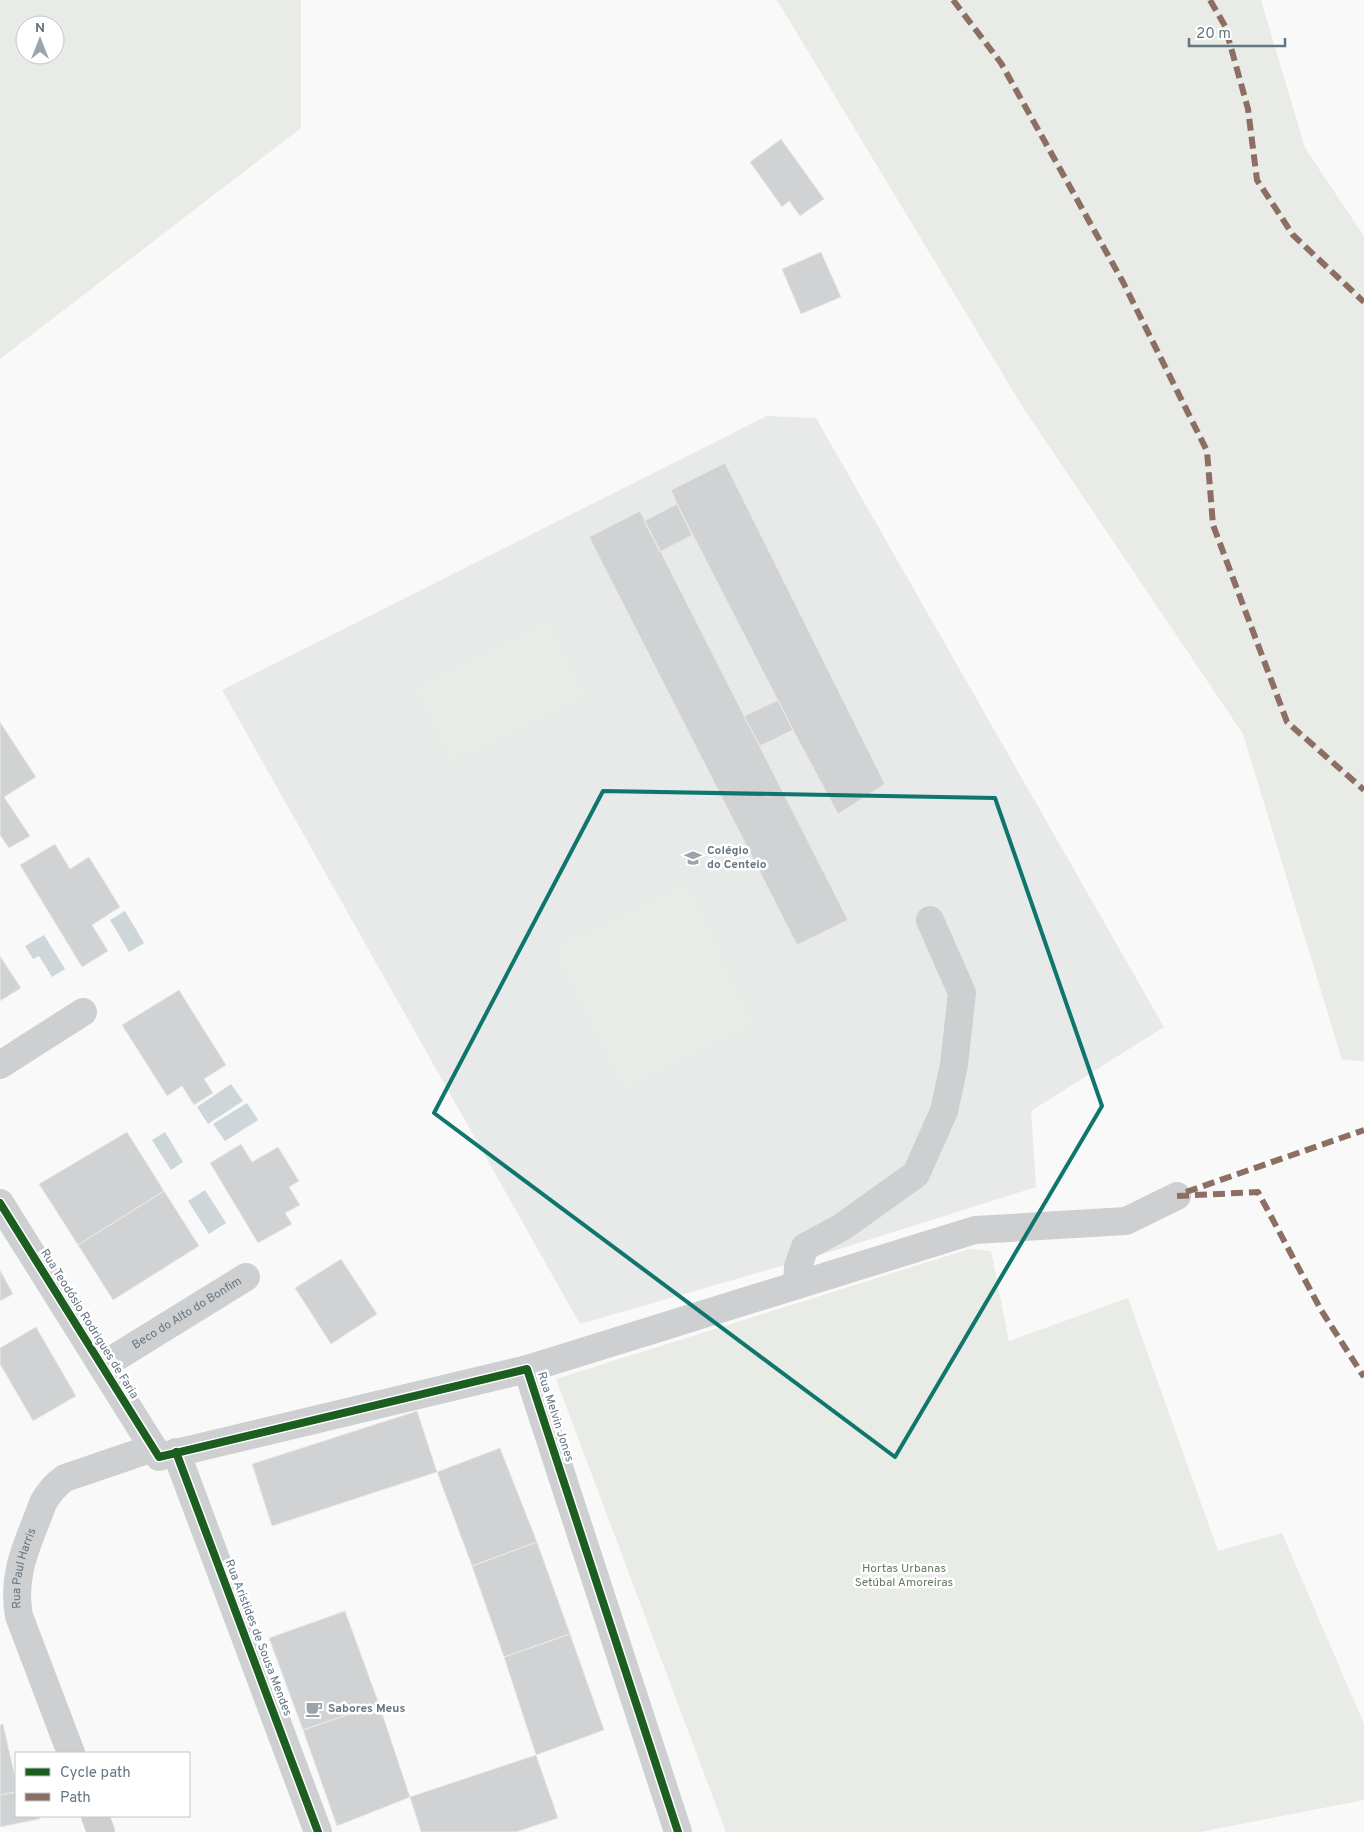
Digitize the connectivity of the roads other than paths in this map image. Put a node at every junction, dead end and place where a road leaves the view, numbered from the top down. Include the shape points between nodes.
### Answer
1 (930, 920) dead end
2 (83, 1012) dead end
3 (0, 1066) edge
4 (1177, 1196) dead end
5 (0, 1203) edge
6 (246, 1277) dead end
7 (797, 1285) junction
8 (102, 1366) junction
9 (527, 1370) junction
10 (163, 1452) junction
11 (71, 1752) edge
12 (95, 1817) edge
13 (101, 1832) edge
14 (318, 1832) edge
15 (678, 1832) edge

1 - 7 street via 962,993 954,1065 944,1111 916,1174 842,1227 805,1247 798,1267
2 - 3 street
4 - 7 street via 1126,1221 975,1230
5 - 8 street, Rua Teodósio Rodrigues de Faria
6 - 8 street, Beco do Alto do Bonfim
7 - 9 street
8 - 10 street, Rua Teodósio Rodrigues de Faria
9 - 10 street, Rua Melvin Jones
9 - 15 street, Rua Melvin Jones
10 - 11 street, Rua Paul Harris via 65,1478 56,1484 43,1503 19,1568 16,1592 19,1616
10 - 14 street, Rua Aristides de Sousa Mendes
12 - 13 street

